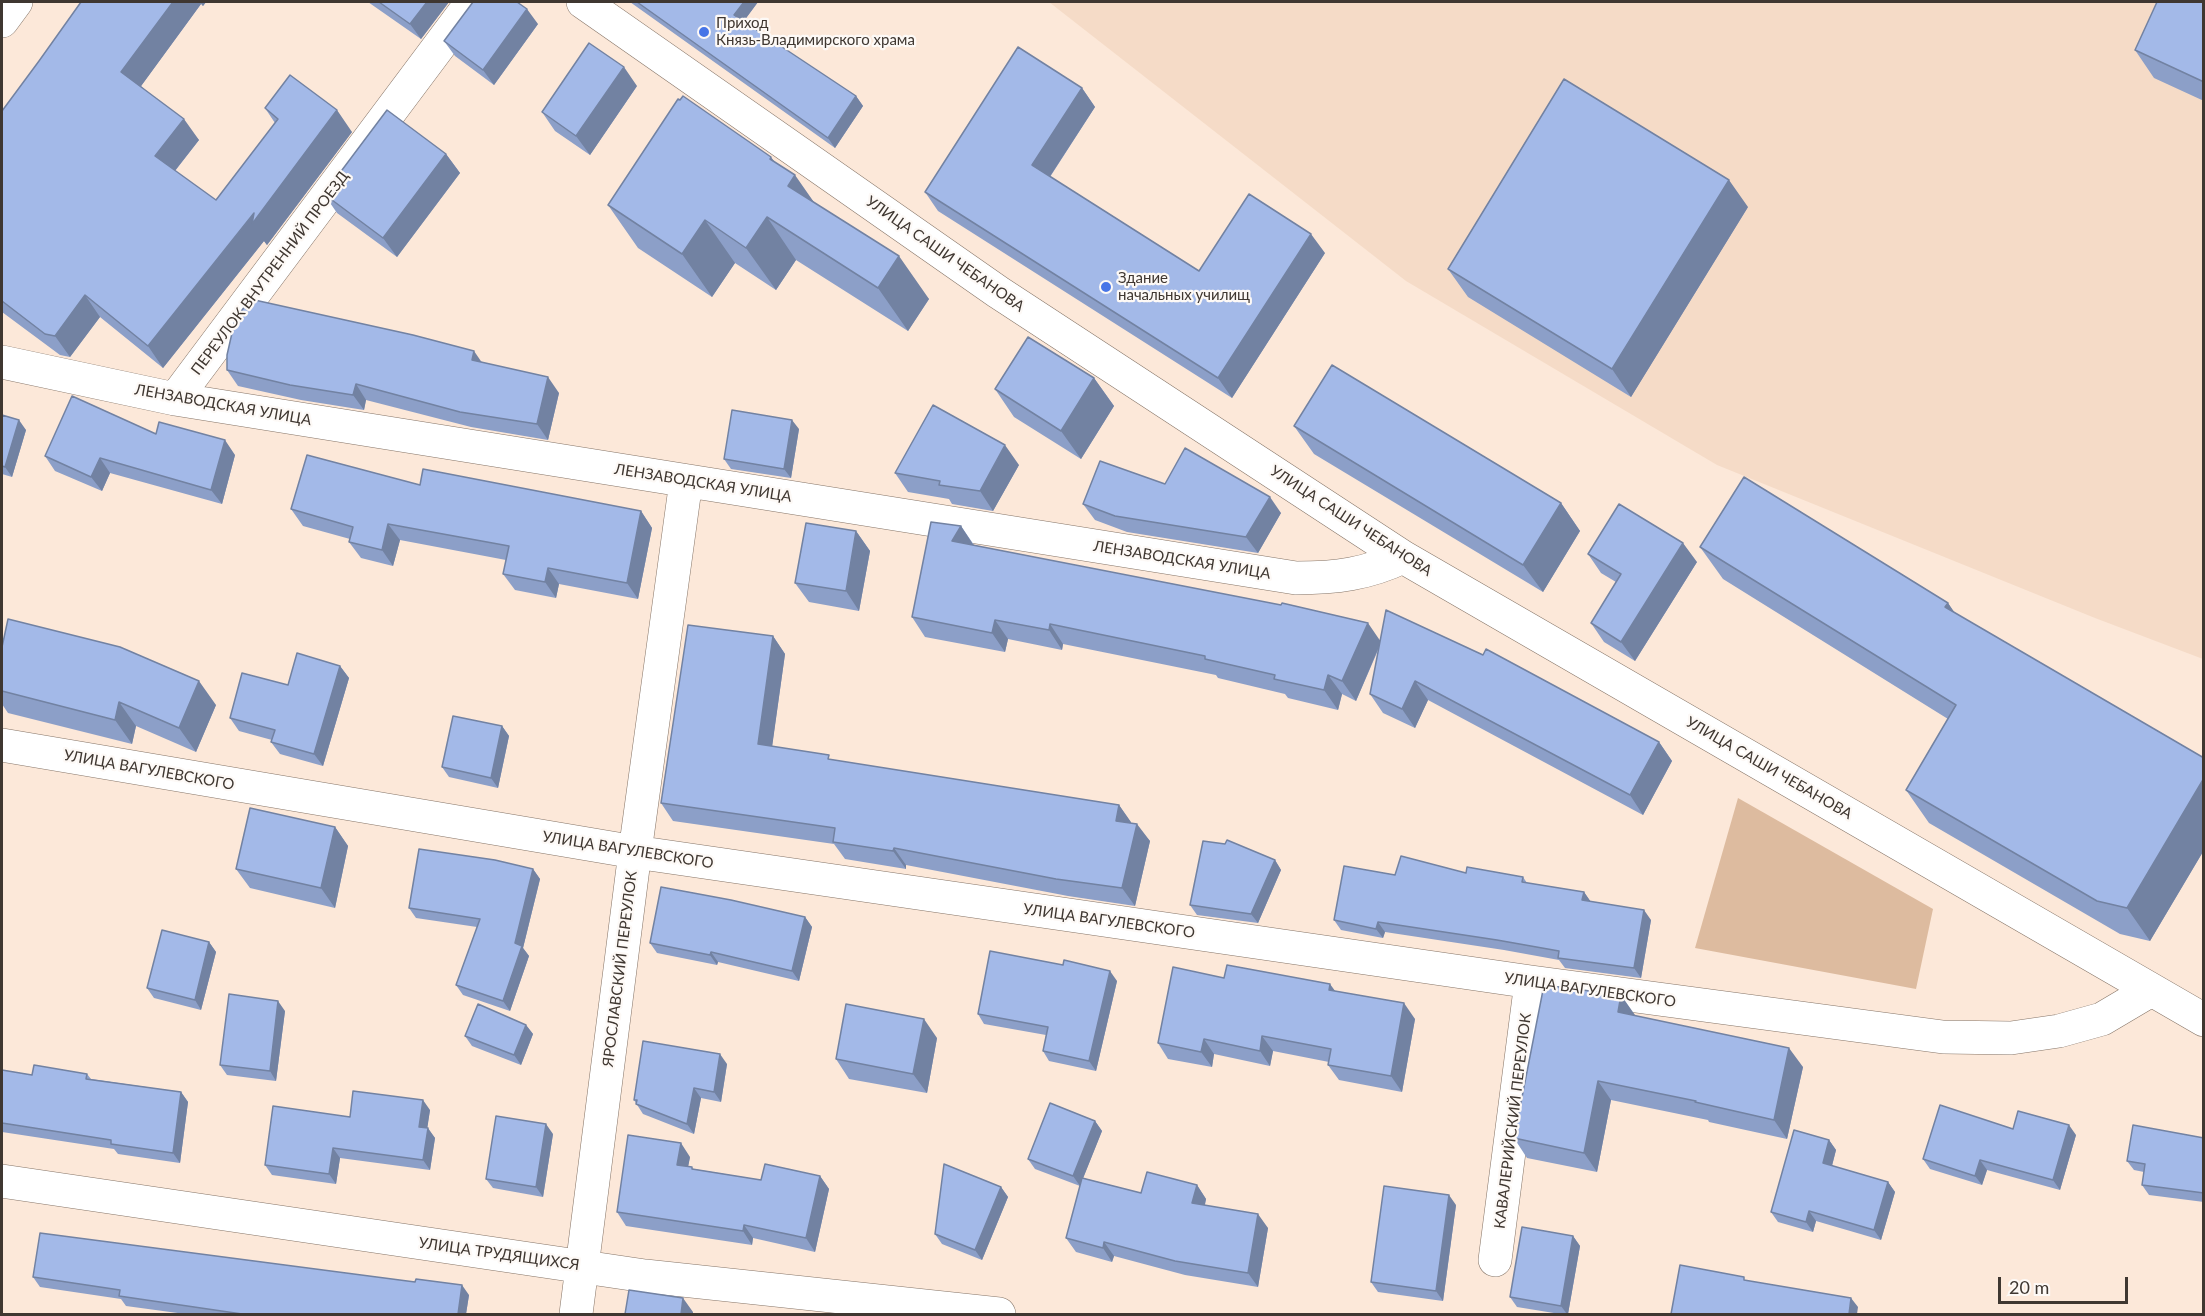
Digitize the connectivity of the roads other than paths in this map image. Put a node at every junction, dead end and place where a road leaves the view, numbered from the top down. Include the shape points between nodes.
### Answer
1 (16, 2) edge
2 (472, 2) edge
3 (583, 2) edge
4 (2, 21) edge
5 (2, 362) edge
6 (175, 399) junction
7 (686, 481) junction
8 (1403, 557) junction
9 (2, 745) edge
10 (635, 852) junction
11 (1531, 982) junction
12 (2151, 990) junction
13 (2204, 1020) edge
14 (2, 1181) edge
15 (1495, 1260) dead end
16 (581, 1266) junction
17 (576, 1314) edge
18 (999, 1314) edge

1 - 4 street
2 - 6 street, ПЕРЕУЛОК ВНУТРЕННИЙ ПРОЕЗД
3 - 8 street, УЛИЦА САШИ ЧЕБАНОВА via 998,292
5 - 6 street, ЛЕНЗАВОДСКАЯ УЛИЦА
6 - 7 street, ЛЕНЗАВОДСКАЯ УЛИЦА
7 - 8 street, ЛЕНЗАВОДСКАЯ УЛИЦА via 1296,578 1360,573
7 - 10 street, ЯРОСЛАВСКИЙ ПЕРЕУЛОК
8 - 12 street, УЛИЦА САШИ ЧЕБАНОВА
9 - 10 street, УЛИЦА ВАГУЛЕВСКОГО
10 - 11 street, УЛИЦА ВАГУЛЕВСКОГО
10 - 16 street, ЯРОСЛАВСКИЙ ПЕРЕУЛОК
11 - 12 street, УЛИЦА ВАГУЛЕВСКОГО via 1943,1037 2011,1038 2102,1019
11 - 15 street, КАВАЛЕРИЙСКИЙ ПЕРЕУЛОК
12 - 13 street
14 - 16 street, УЛИЦА ТРУДЯЩИХСЯ
16 - 17 street, ЯРОСЛАВСКИЙ ПЕРЕУЛОК
16 - 18 street, УЛИЦА ТРУДЯЩИХСЯ

